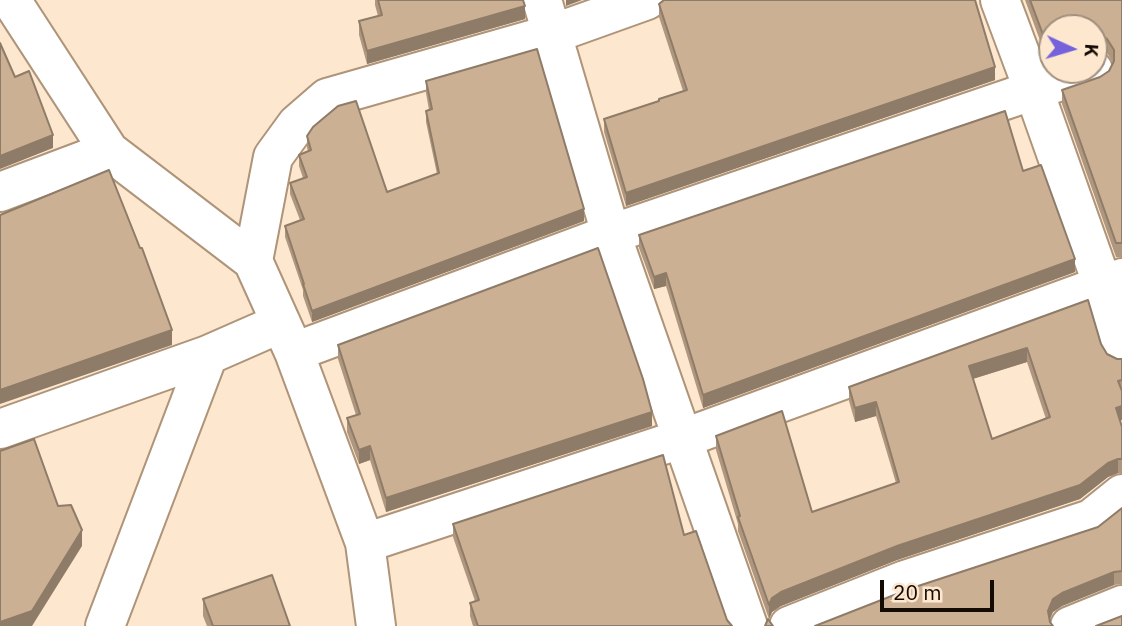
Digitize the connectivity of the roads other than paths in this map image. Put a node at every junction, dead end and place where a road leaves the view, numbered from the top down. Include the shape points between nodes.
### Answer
1 (11, 0) edge
2 (647, 0) edge
3 (1000, 0) edge
4 (547, 17) edge
5 (1054, 84) edge
6 (1034, 91) junction
7 (109, 151) junction
8 (0, 192) edge
9 (611, 234) junction
10 (253, 261) junction
11 (1112, 282) edge
12 (287, 338) junction
13 (1122, 352) edge
14 (208, 355) junction
15 (0, 429) edge
16 (684, 438) junction
17 (1122, 494) edge
18 (365, 543) junction
19 (1122, 605) edge
20 (105, 626) edge
21 (376, 626) edge
22 (748, 626) edge
23 (789, 626) edge
24 (1070, 626) edge

1 - 7 street
2 - 4 street
3 - 6 street
4 - 9 street
4 - 10 street via 327,98 297,124 273,157
5 - 6 street
6 - 9 street
6 - 11 street
7 - 8 street
7 - 10 street
9 - 12 street
9 - 16 street
10 - 12 street
11 - 13 street
11 - 16 street
12 - 14 street
12 - 18 street
14 - 15 street
14 - 20 street
16 - 18 street
16 - 22 street
17 - 23 street via 1091,519 905,580
18 - 21 street
19 - 24 street

